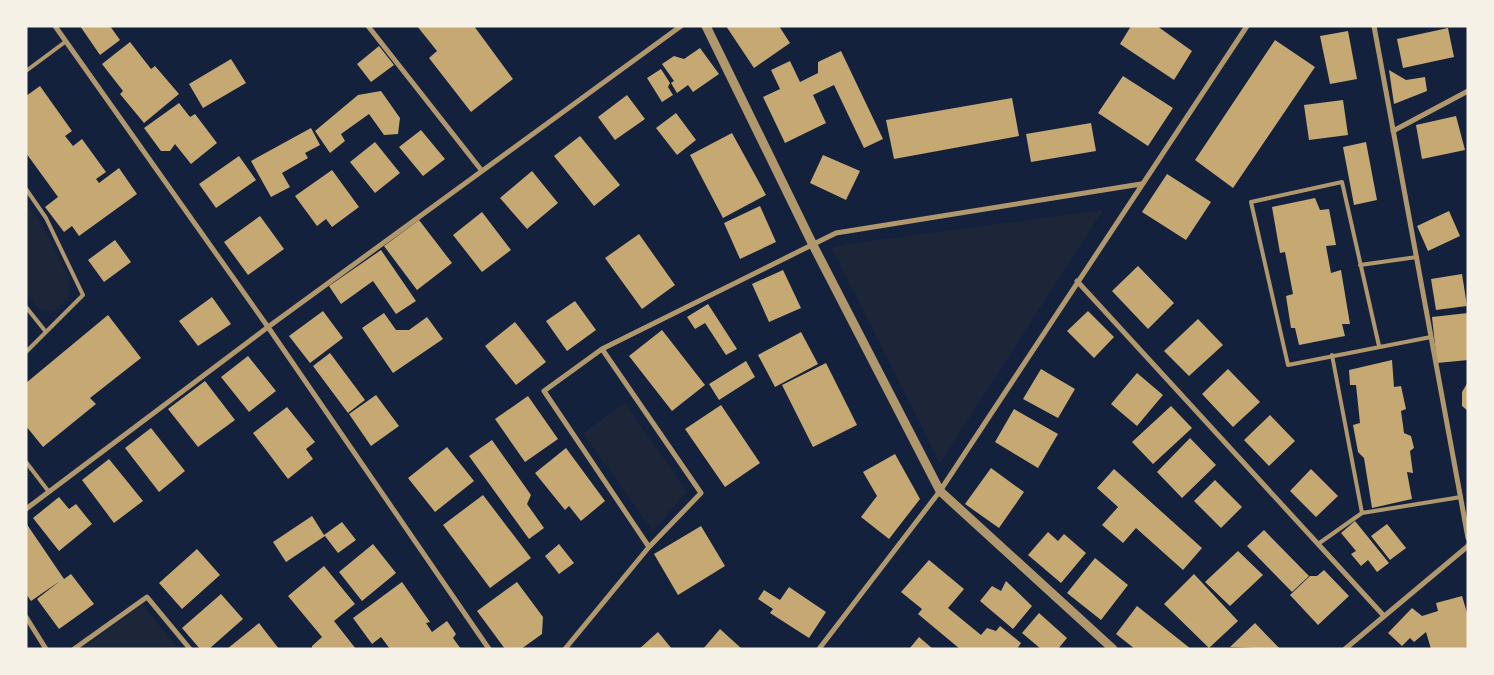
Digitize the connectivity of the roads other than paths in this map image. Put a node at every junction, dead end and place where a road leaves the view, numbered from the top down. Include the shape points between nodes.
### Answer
1 (54, 26) edge
2 (368, 26) edge
3 (681, 26) edge
4 (706, 26) edge
5 (1247, 26) edge
6 (1374, 26) edge
7 (65, 42) junction
8 (26, 71) edge
9 (1468, 90) edge
10 (1393, 131) junction
11 (482, 171) junction
12 (1141, 184) junction
13 (26, 189) edge
14 (813, 246) junction
15 (1416, 256) junction
16 (1360, 265) junction
17 (1077, 281) junction
18 (26, 308) edge
19 (268, 327) junction
20 (46, 332) junction
21 (1431, 337) junction
22 (1379, 346) junction
23 (602, 349) junction
24 (26, 352) edge
25 (1332, 355) junction
26 (26, 462) edge
27 (940, 491) junction
28 (49, 492) junction
29 (1461, 497) junction
30 (26, 509) edge
31 (1362, 514) junction
32 (1468, 538) edge
33 (1318, 544) junction
34 (1468, 546) edge
35 (649, 547) junction
36 (26, 616) edge
37 (1384, 616) junction
38 (46, 649) edge
39 (74, 649) edge
40 (190, 649) edge
41 (489, 649) edge
42 (566, 649) edge
43 (819, 649) edge
44 (1113, 649) edge
45 (1345, 649) edge

1 - 7 street
2 - 11 street
3 - 11 street
4 - 14 street
5 - 12 street
6 - 10 street
7 - 8 lane
7 - 19 street
9 - 10 street
10 - 15 street
11 - 19 street
12 - 14 street via 836,233
12 - 17 street
13 - 20 lane via 46,218 83,294
14 - 23 street
14 - 27 street
15 - 16 lane
15 - 21 street
16 - 22 lane
16 - 25 lane via 1342,182 1251,202 1288,365
17 - 27 street
17 - 33 street
18 - 20 lane
19 - 28 street
19 - 41 street
20 - 24 lane
21 - 22 lane
21 - 29 street
22 - 25 lane
23 - 35 street via 701,493
23 - 35 street via 544,391
25 - 31 lane
26 - 28 lane
27 - 43 street
27 - 44 street
28 - 30 street
29 - 31 lane
29 - 32 street
31 - 33 lane
33 - 37 street
34 - 37 street
35 - 42 street
36 - 38 street
37 - 45 street
39 - 40 street via 147,597

